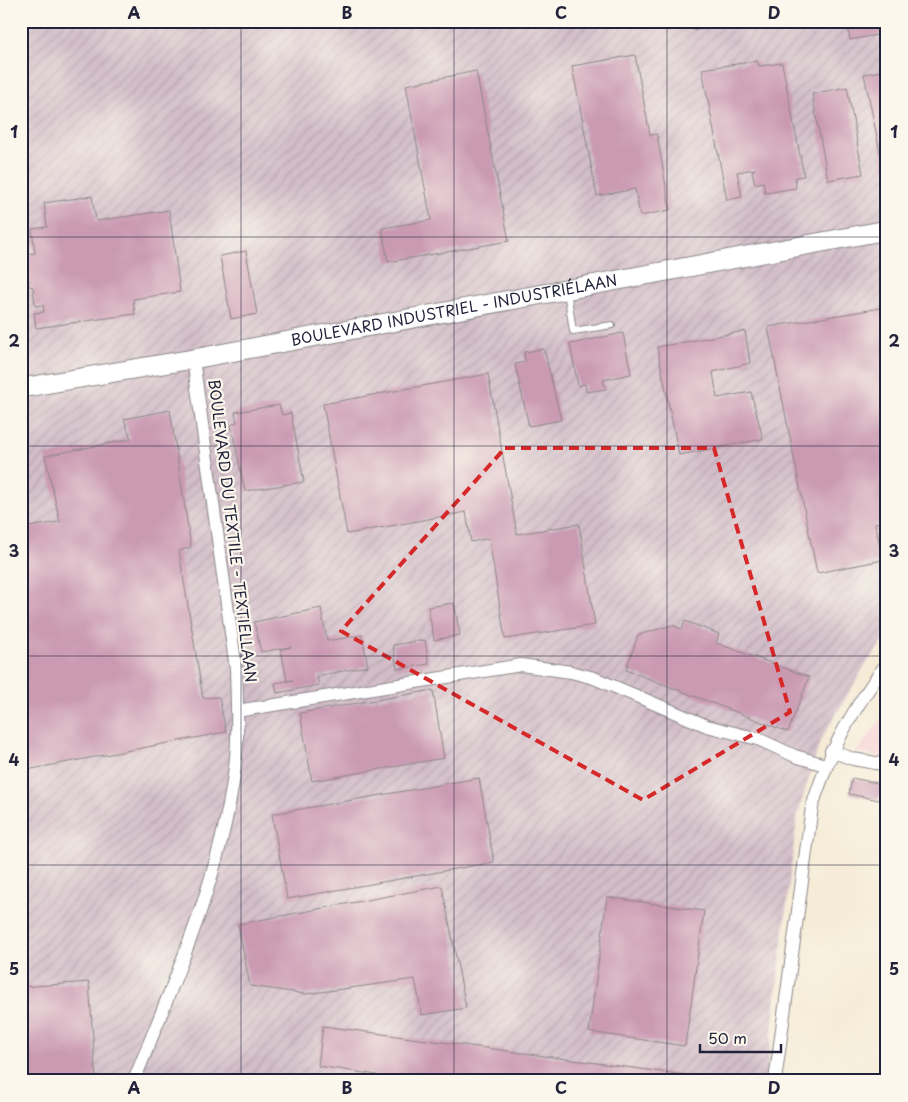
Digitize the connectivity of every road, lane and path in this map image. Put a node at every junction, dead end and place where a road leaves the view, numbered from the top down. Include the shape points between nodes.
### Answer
1 (887, 230) edge
2 (566, 290) junction
3 (612, 325) dead end
4 (193, 359) junction
5 (21, 388) edge
6 (887, 664) edge
7 (237, 711) junction
8 (832, 751) junction
9 (825, 765) junction
10 (887, 765) edge
11 (134, 1081) edge
12 (775, 1081) edge

1 - 2 main road, BOULEVARD INDUSTRIEL - INDUSTRIÉLAAN
2 - 3 lane via 572,331
2 - 4 main road, BOULEVARD INDUSTRIEL - INDUSTRIÉLAAN
4 - 5 main road, BOULEVARD INDUSTRIEL - INDUSTRIÉLAAN
4 - 7 street, BOULEVARD DU TEXTILE - TEXTIELLAAN via 226,583 236,669
6 - 8 street via 847,720
7 - 9 street via 521,665 594,678 707,726 758,739
7 - 11 street, BOULEVARD DU TEXTILE - TEXTIELLAAN via 235,774 220,849 204,901
8 - 9 street
8 - 10 street via 853,759
9 - 12 street via 807,835

